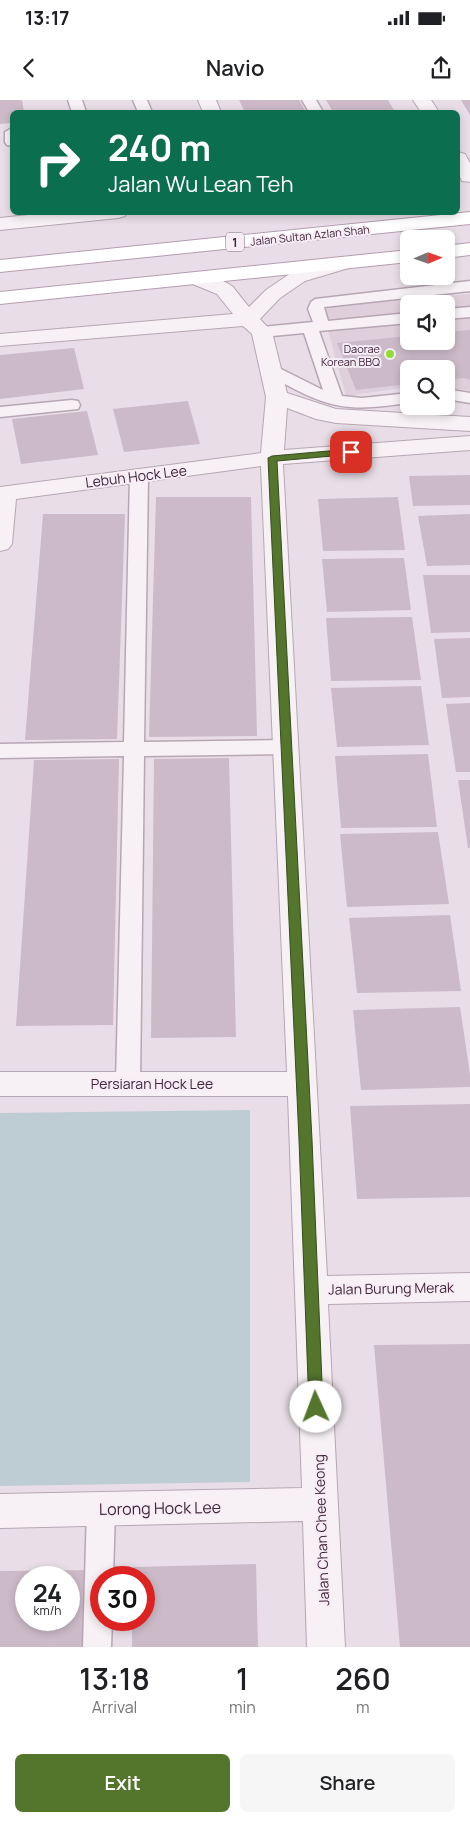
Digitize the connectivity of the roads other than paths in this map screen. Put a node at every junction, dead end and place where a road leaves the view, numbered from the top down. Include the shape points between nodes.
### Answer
1 (460, 161) edge
2 (470, 177) edge
3 (66, 215) edge
4 (32, 217) edge
5 (470, 218) edge
6 (0, 224) edge
7 (470, 249) edge
8 (455, 251) edge
9 (400, 257) edge
10 (345, 263) junction
11 (0, 266) edge
12 (196, 279) junction
13 (470, 286) edge
14 (0, 298) edge
15 (470, 312) edge
16 (455, 313) edge
17 (400, 319) edge
18 (255, 326) junction
19 (316, 327) junction
20 (0, 340) edge
21 (269, 369) junction
22 (455, 396) edge
23 (277, 398) junction
24 (470, 398) edge
25 (400, 399) edge
26 (335, 400) junction
27 (72, 405) dead end
28 (0, 412) edge
29 (470, 424) edge
30 (470, 443) edge
31 (272, 458) junction
32 (139, 476) junction
33 (2, 494) edge
34 (0, 544) edge
35 (286, 747) junction
36 (134, 749) junction
37 (0, 751) edge
38 (128, 1083) junction
39 (0, 1084) edge
40 (303, 1084) junction
41 (470, 1287) edge
42 (312, 1290) junction
43 (319, 1504) junction
44 (100, 1509) junction
45 (0, 1511) edge
46 (97, 1647) edge
47 (326, 1647) edge

1 - 2 street
3 - 4 street
4 - 6 street
5 - 11 main road, Jalan Sultan Azlan Shah / 1
7 - 8 main road
9 - 10 main road
10 - 12 main road
10 - 18 street via 298,277 273,294
12 - 14 main road
12 - 18 street, Jalan Chan Chee Keong via 224,290
13 - 19 lane via 321,302 316,309
15 - 16 lane
17 - 19 lane
18 - 19 lane
18 - 20 street
18 - 21 street, Jalan Chan Chee Keong
19 - 26 lane
21 - 23 street, Jalan Chan Chee Keong
21 - 26 lane
22 - 24 lane
23 - 29 street via 336,416
23 - 31 street, Jalan Chan Chee Keong
25 - 26 lane
27 - 28 lane
30 - 31 street, Lebuh Hock Lee
31 - 32 street, Lebuh Hock Lee
31 - 35 street, Jalan Chan Chee Keong
32 - 33 street, Lebuh Hock Lee
32 - 36 lane
33 - 34 street
35 - 36 lane
35 - 40 street, Jalan Chan Chee Keong
36 - 37 lane
36 - 38 lane
38 - 39 street, Persiaran Hock Lee
38 - 40 street, Persiaran Hock Lee
40 - 42 street, Jalan Chan Chee Keong
41 - 42 street, Jalan Burung Merak
42 - 43 street, Jalan Chan Chee Keong
43 - 44 street, Lorong Hock Lee
43 - 47 street, Jalan Chan Chee Keong
44 - 45 street, Lorong Hock Lee
44 - 46 lane

